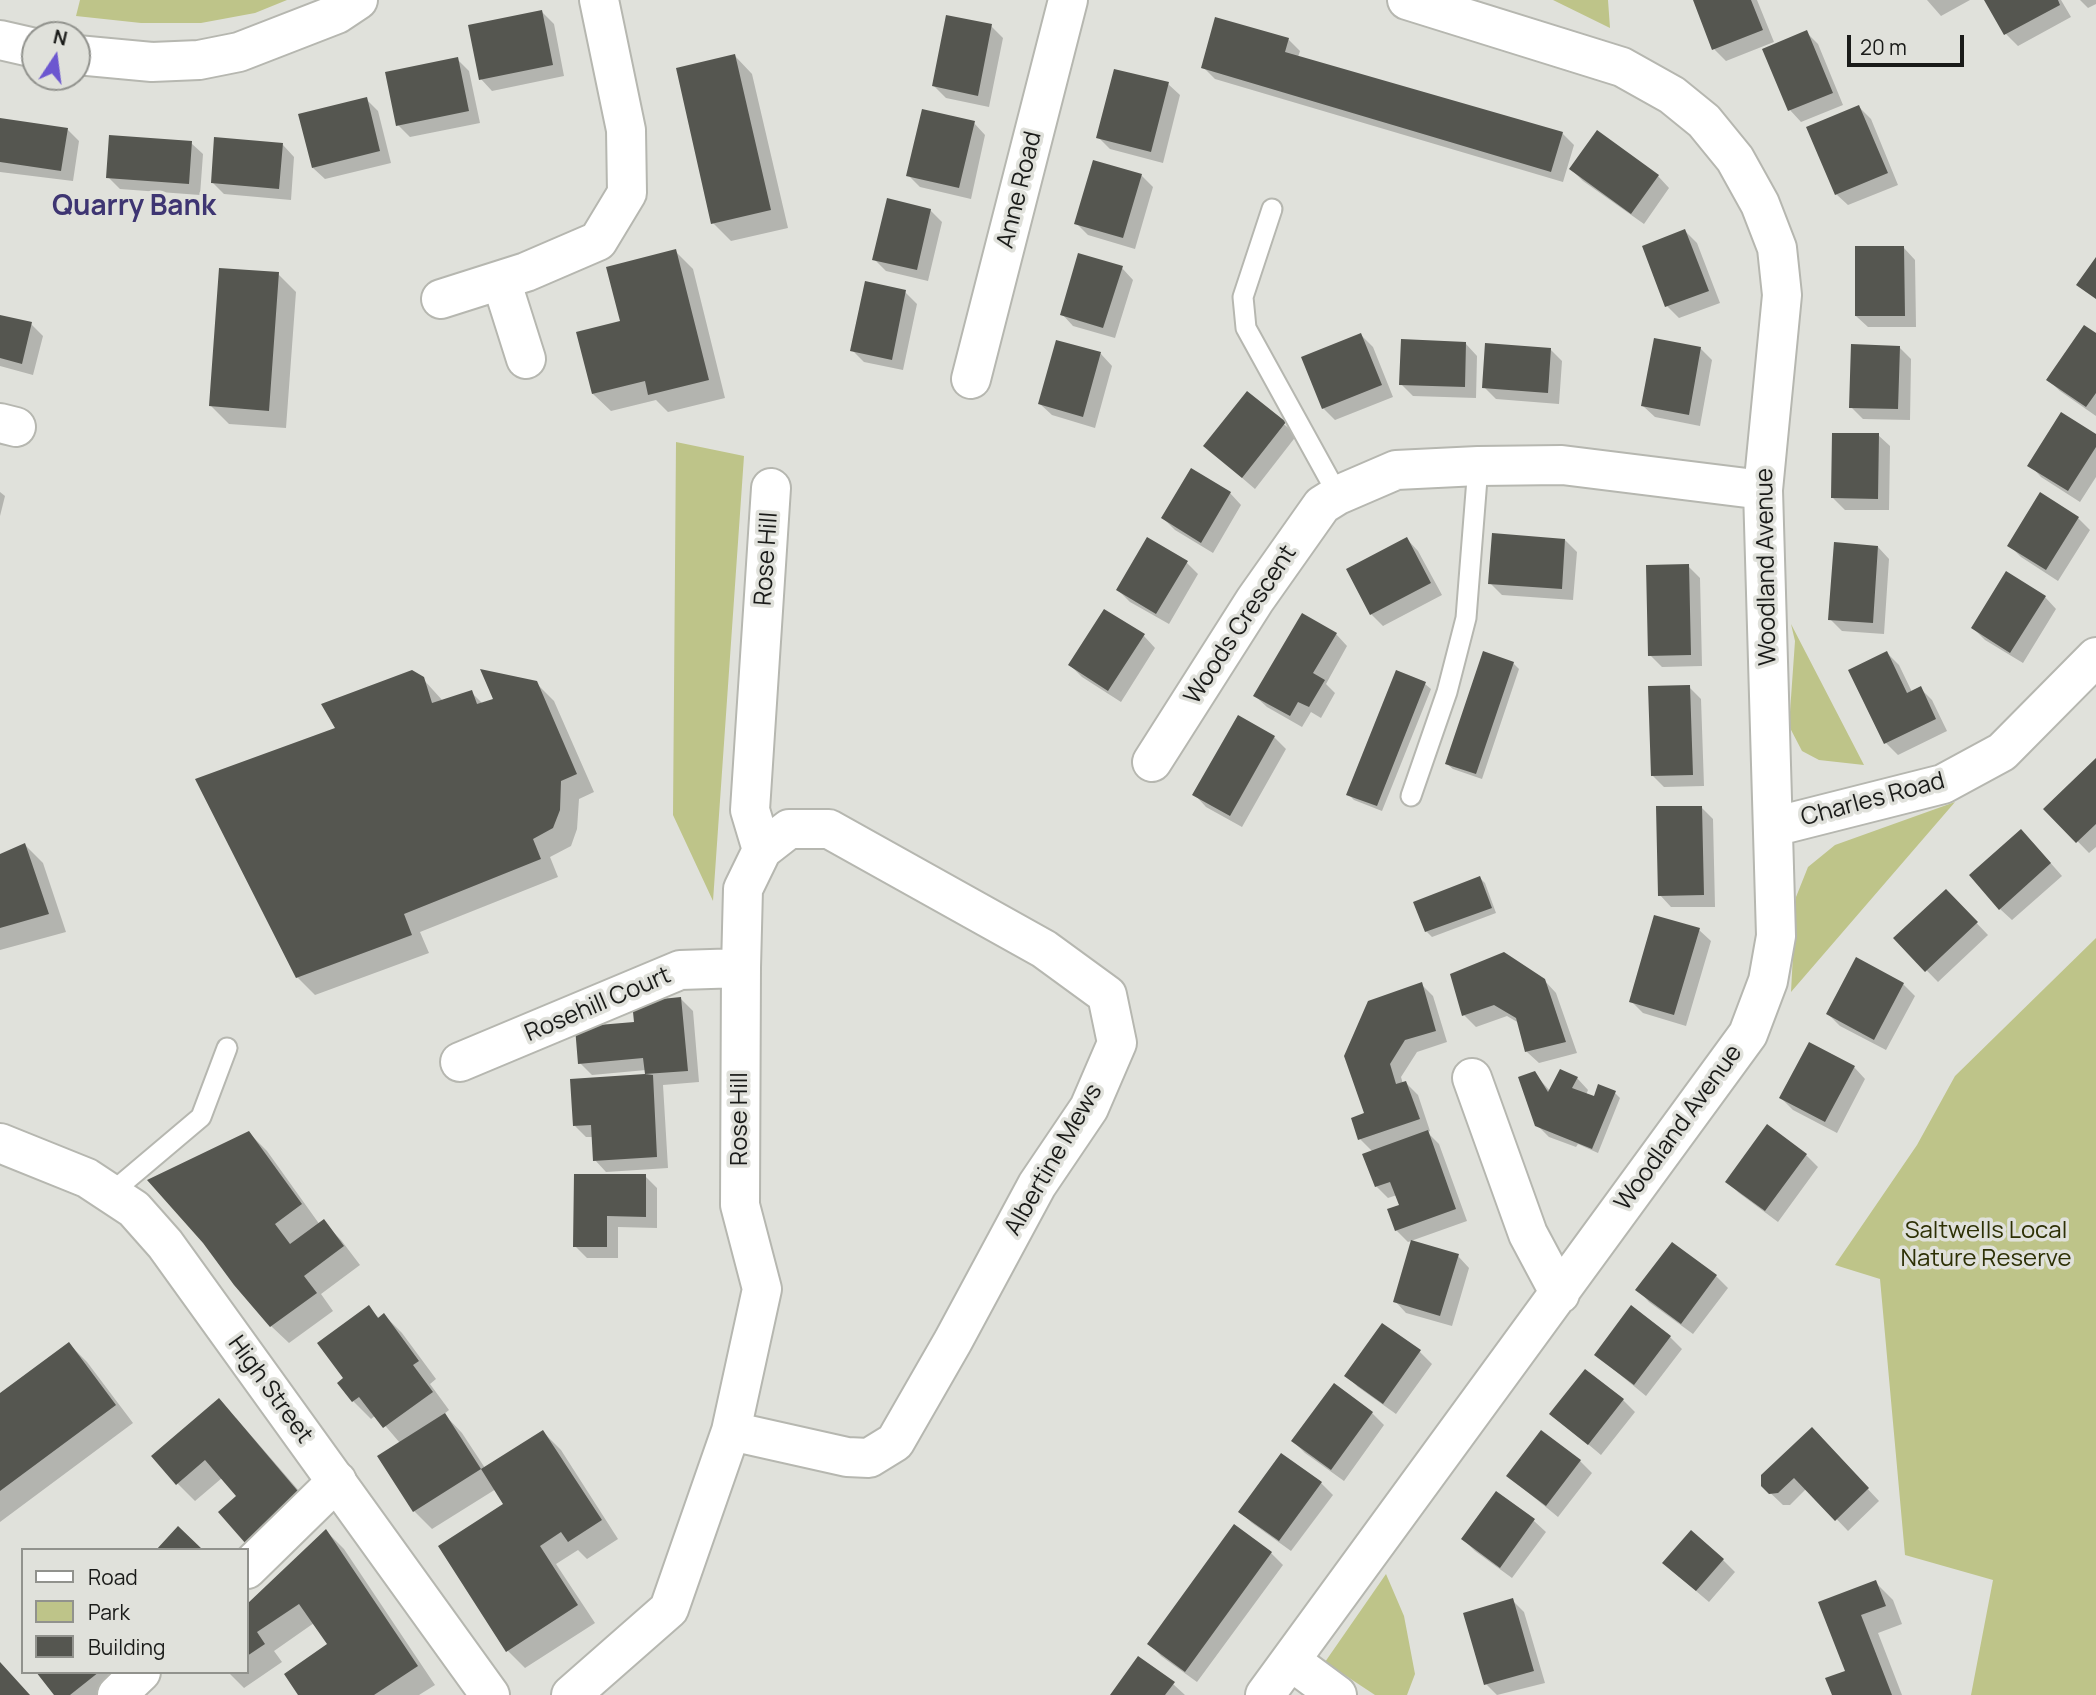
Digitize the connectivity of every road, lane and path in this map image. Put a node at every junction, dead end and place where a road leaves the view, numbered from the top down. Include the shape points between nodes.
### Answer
1 (358, 0) edge
2 (599, 0) edge
3 (1068, 0) edge
4 (1407, 0) edge
5 (1487, 12) edge
6 (0, 40) edge
7 (21, 45) edge
8 (91, 56) edge
9 (1272, 209) dead end
10 (502, 279) junction
11 (441, 299) dead end
12 (526, 359) dead end
13 (971, 379) dead end
14 (1478, 466) junction
15 (771, 488) dead end
16 (1763, 490) junction
17 (1338, 495) junction
18 (2096, 657) edge
19 (1152, 762) dead end
20 (1411, 796) dead end
21 (1773, 827) junction
22 (762, 850) junction
23 (741, 968) junction
24 (227, 1048) dead end
25 (460, 1062) dead end
26 (1472, 1078) dead end
27 (0, 1143) edge
28 (111, 1193) junction
29 (1560, 1294) junction
30 (731, 1431) junction
31 (337, 1481) junction
32 (248, 1568) edge
33 (1291, 1661) junction
34 (139, 1674) edge
35 (117, 1695) edge
36 (490, 1695) edge
37 (571, 1695) edge
38 (1265, 1695) edge
39 (1337, 1695) edge

1 - 8 street via 337,14 226,55 152,62
2 - 10 street via 626,130 627,193 598,241
3 - 13 street, Anne Road
4 - 5 street, Woodland Avenue
5 - 16 street, Woodland Avenue via 1622,67 1672,95 1704,121 1735,159 1777,248 1782,295
6 - 7 street
9 - 17 lane via 1243,298 1246,328
10 - 11 street
10 - 12 street
14 - 16 street, Woods Crescent via 1562,465
14 - 17 street, Woods Crescent via 1396,470
14 - 20 lane via 1466,618 1447,692
15 - 22 street, Rose Hill via 750,810
16 - 21 street, Woodland Avenue
17 - 19 street, Woods Crescent via 1322,505 1255,600
18 - 21 street, Charles Road via 2002,752 1943,784
21 - 29 street, Woodland Avenue via 1776,936 1768,981 1748,1034
22 - 23 street, Rose Hill via 743,889
22 - 30 street, Albertine Mews via 789,829 829,829 1044,949 1107,995 1117,1043 1089,1108 1037,1185 895,1442 869,1458 847,1457
23 - 25 street, Rosehill Court via 680,970
23 - 30 street, Rose Hill via 740,1205 762,1289
24 - 28 lane via 201,1117
26 - 29 street via 1528,1234
27 - 28 street, High Street via 87,1178
28 - 31 street, High Street via 134,1209 165,1244
29 - 33 street, Woodland Avenue
30 - 37 street, Rose Hill via 669,1609
31 - 32 street
31 - 36 street, High Street
33 - 38 street, Woodland Avenue
33 - 39 street
34 - 35 street

